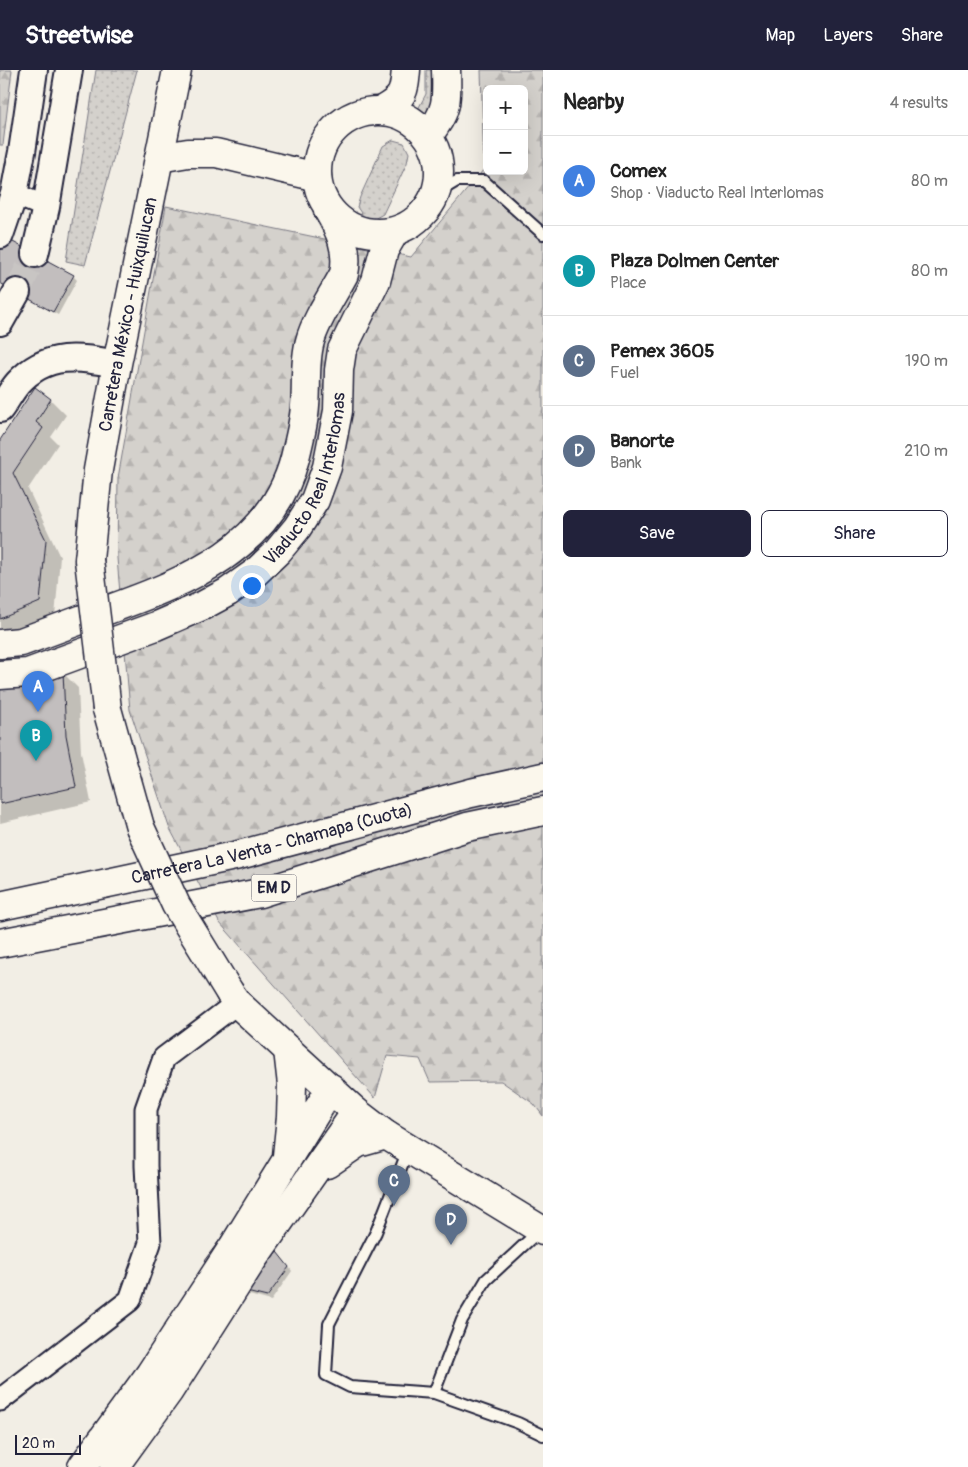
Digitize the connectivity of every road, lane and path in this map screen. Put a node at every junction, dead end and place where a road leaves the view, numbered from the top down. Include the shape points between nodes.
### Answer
1 (34, 70) edge
2 (69, 70) edge
3 (177, 70) edge
4 (406, 70) edge
5 (446, 70) edge
6 (384, 109) junction
7 (428, 135) junction
8 (159, 158) junction
9 (317, 177) junction
10 (14, 194) junction
11 (437, 194) junction
12 (46, 207) junction
13 (328, 210) junction
14 (394, 233) junction
15 (543, 234) edge
16 (0, 235) edge
17 (35, 254) tunnel mouth
18 (17, 292) tunnel mouth
19 (0, 322) edge
20 (117, 364) junction
21 (0, 409) edge
22 (0, 644) edge
23 (0, 675) edge
24 (543, 777) edge
25 (543, 811) edge
26 (0, 906) edge
27 (0, 943) edge
28 (233, 998) junction
29 (288, 1050) junction
30 (332, 1088) junction
31 (356, 1112) junction
32 (386, 1135) junction
33 (408, 1150) junction
34 (286, 1164) junction
35 (310, 1177) junction
36 (542, 1230) edge
37 (434, 1392) junction
38 (0, 1400) edge
39 (543, 1436) edge
40 (82, 1467) edge
41 (114, 1467) edge

1 - 10 street
2 - 12 street
3 - 8 main road, Carretera México - Huixquilucan
4 - 6 main road via 404,88 398,101
5 - 7 main road via 447,99 439,123
6 - 7 main road via 412,120
6 - 9 main road via 343,121 326,140 318,158
7 - 11 main road via 440,163
8 - 9 main road via 216,153
8 - 20 main road, Carretera México - Huixquilucan
9 - 13 main road via 320,194
10 - 12 street
10 - 16 street
11 - 14 main road via 420,219
11 - 15 lane via 458,181 484,181
12 - 17 street
13 - 14 main road via 347,226 370,234
13 - 22 main road, Viaducto Real Interlomas via 340,230 346,262 344,274 310,341 305,407 295,458 285,486 270,510 234,549 187,578 21,642
14 - 23 main road, Viaducto Real Interlomas via 384,250 376,281 342,350 338,411 327,467 315,500 278,551 255,573 202,606 28,673
18 - 19 street
20 - 21 street via 86,358 55,359 18,383
20 - 28 main road, Carretera México - Huixquilucan, bridge via 98,470 89,560 107,709 140,827 176,905
24 - 26 main road, Carretera La Venta - Chamapa (Cuota) / EM D via 239,855
25 - 27 main road, Carretera La Venta - Chamapa (Cuota) / EM D via 466,827 260,893
28 - 29 main road
28 - 38 street via 164,1058 146,1109 150,1243 130,1300
29 - 30 main road
29 - 34 main road via 292,1116
30 - 31 main road
30 - 34 main road
31 - 32 main road
31 - 35 main road
32 - 33 main road
32 - 35 main road via 358,1144
33 - 36 main road
33 - 37 lane via 376,1232 330,1324 326,1376 350,1387
34 - 40 main road via 150,1374
35 - 41 main road via 169,1391
36 - 37 lane via 486,1280 462,1320
37 - 39 lane via 518,1423

